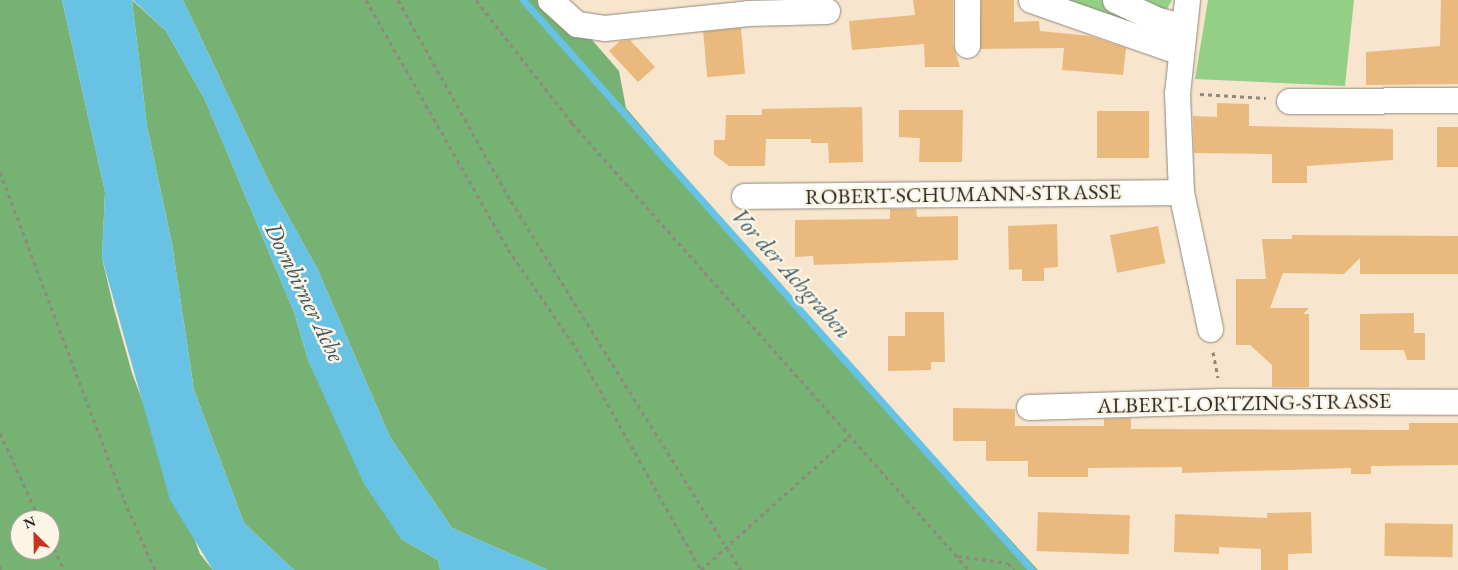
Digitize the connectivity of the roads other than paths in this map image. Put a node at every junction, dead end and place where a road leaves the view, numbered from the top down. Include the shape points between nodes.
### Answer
1 (550, 0) edge
2 (967, 0) edge
3 (1031, 0) edge
4 (1115, 0) edge
5 (1187, 0) edge
6 (827, 11) dead end
7 (1182, 26) junction
8 (968, 45) dead end
9 (1180, 52) junction
10 (1458, 100) edge
11 (1288, 101) road end
12 (1181, 192) junction
13 (744, 196) dead end
14 (1210, 329) road end
15 (1458, 402) edge
16 (1029, 407) dead end

1 - 6 street via 577,24 604,28 748,13
2 - 8 street
3 - 9 street
4 - 7 street via 1158,20
5 - 7 street
7 - 9 street
9 - 12 street via 1177,93
10 - 11 street
12 - 13 street, ROBERT-SCHUMANN-STRASSE
12 - 14 street
15 - 16 street, ALBERT-LORTZING-STRASSE via 1221,401

